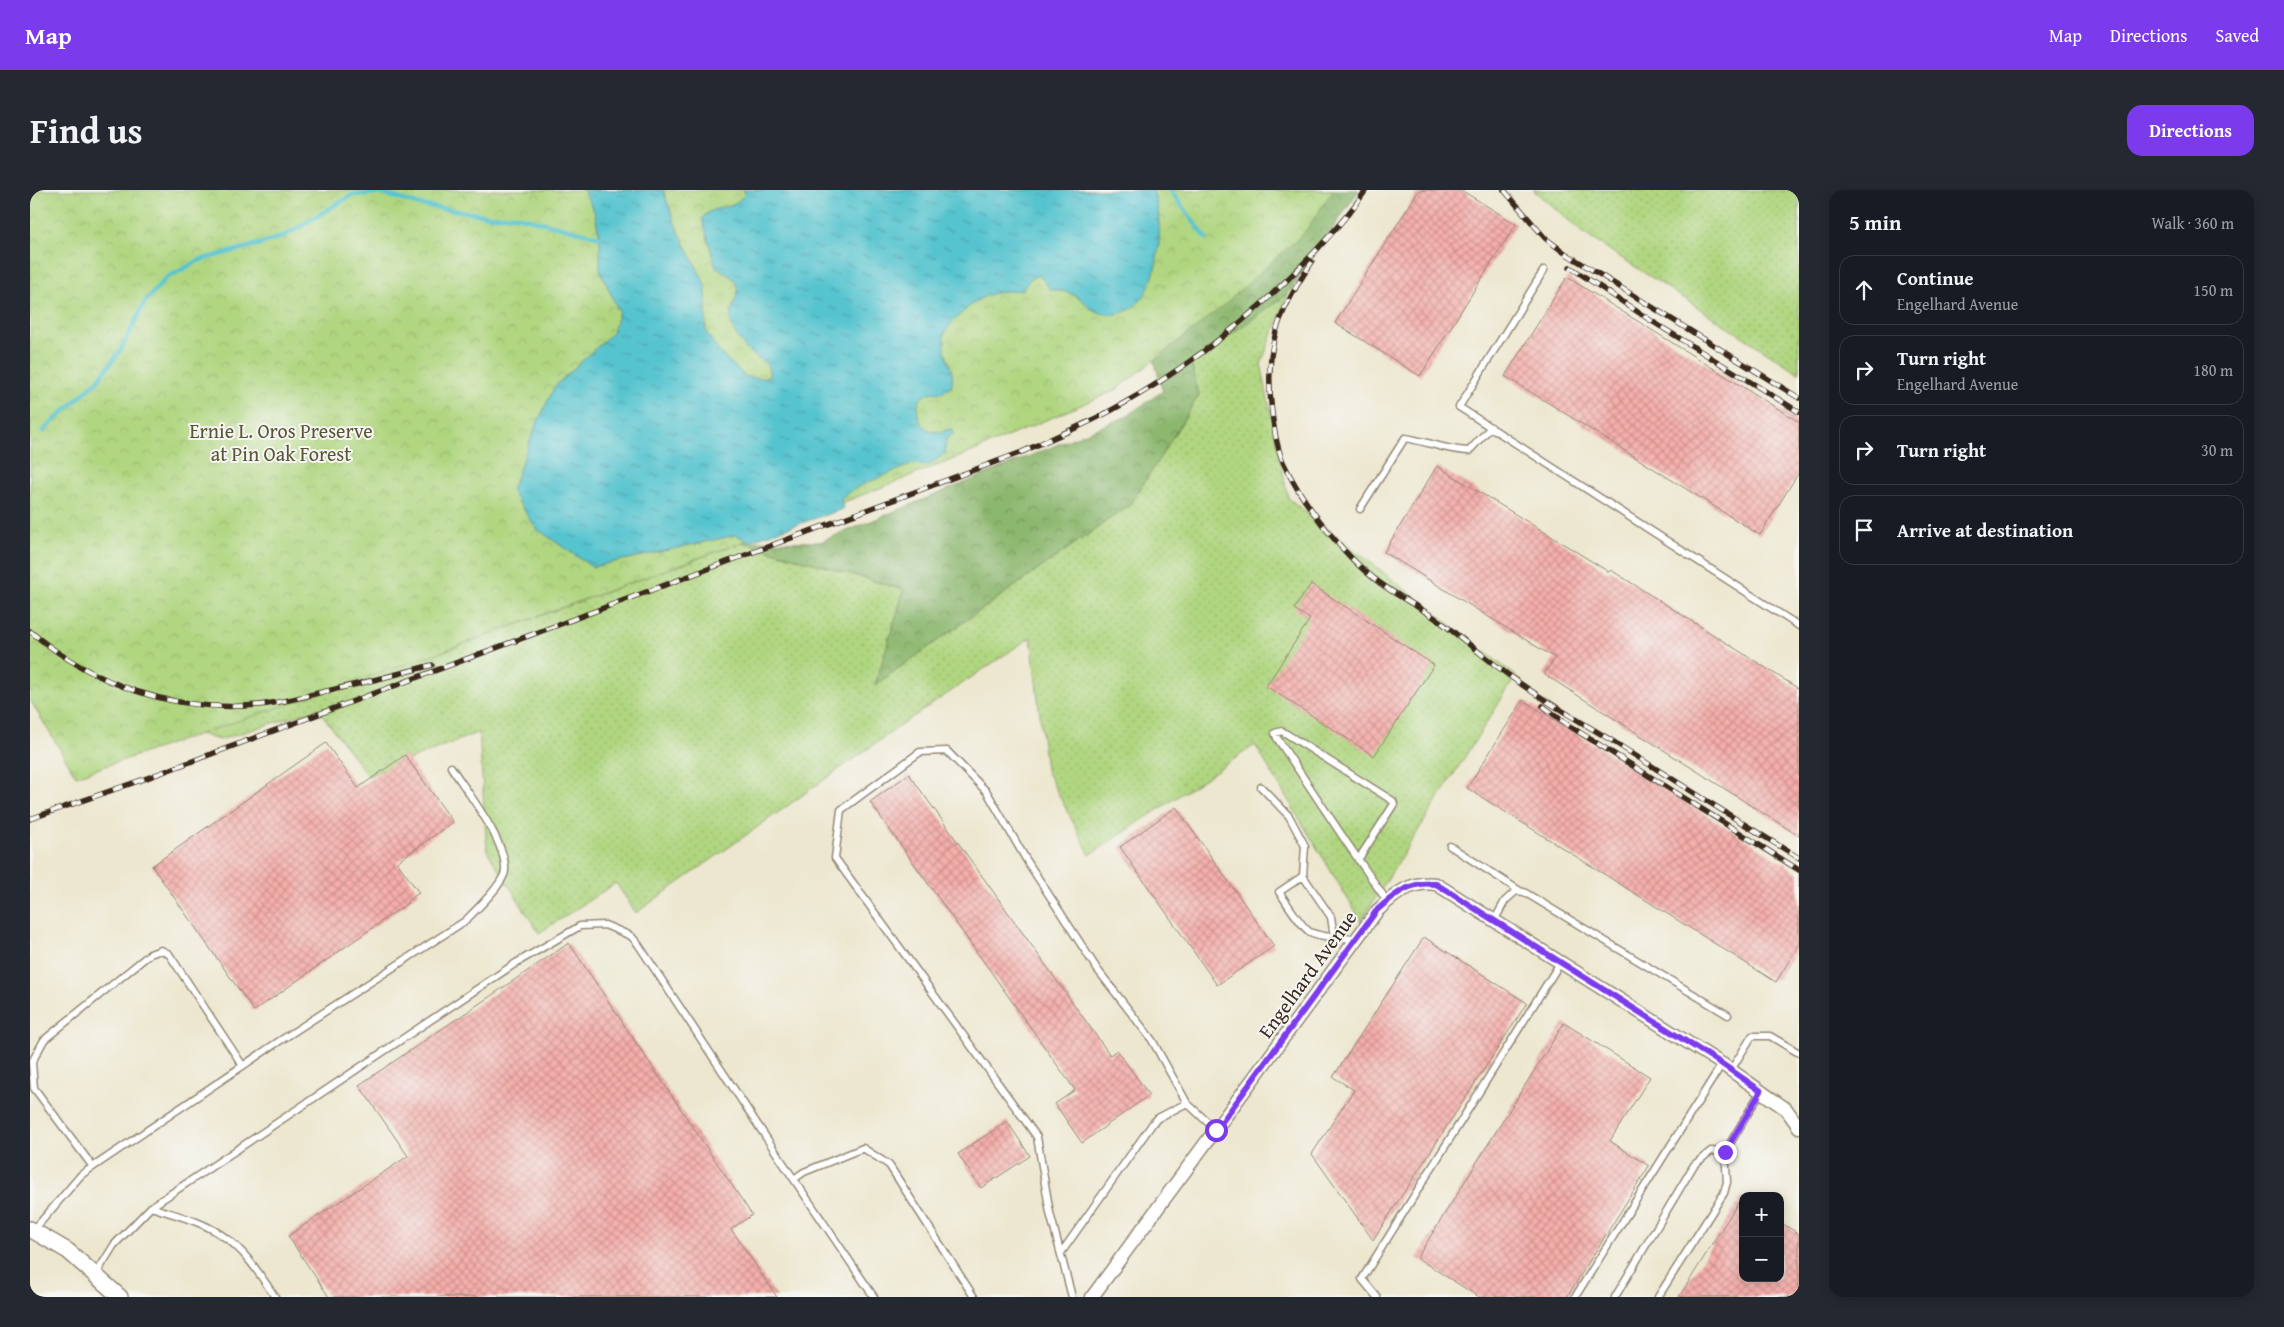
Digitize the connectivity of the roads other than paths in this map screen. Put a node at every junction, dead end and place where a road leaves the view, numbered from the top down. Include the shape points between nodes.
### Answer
1 (1544, 270) dead end
2 (1491, 428) junction
3 (1360, 509) dead end
4 (1799, 626) edge
5 (451, 767) dead end
6 (1261, 787) dead end
7 (1450, 846) dead end
8 (1358, 860) junction
9 (1303, 876) junction
10 (1520, 891) junction
11 (1387, 901) junction
12 (1494, 921) junction
13 (1334, 937) junction
14 (1356, 939) junction
15 (1560, 963) junction
16 (1728, 1015) dead end
17 (1799, 1053) edge
18 (243, 1066) junction
19 (1726, 1067) junction
20 (1761, 1091) junction
21 (1187, 1103) junction
22 (1799, 1126) edge
23 (1216, 1130) junction
24 (1725, 1152) junction
25 (93, 1167) junction
26 (794, 1179) junction
27 (151, 1207) junction
28 (32, 1230) edge
29 (1061, 1254) junction
30 (95, 1275) junction
31 (120, 1297) edge
32 (275, 1297) edge
33 (874, 1297) edge
34 (974, 1297) edge
35 (1072, 1297) edge
36 (1092, 1297) edge
37 (1377, 1297) edge
38 (1575, 1297) edge
39 (1615, 1297) edge
40 (1658, 1297) edge

1 - 2 lane via 1459,407
2 - 3 lane via 1470,451 1455,451 1405,438
2 - 4 lane
5 - 18 lane via 502,846 505,872 487,900 465,921
6 - 9 lane via 1289,816 1305,846
7 - 10 lane
8 - 8 lane via 1277,738 1278,731 1393,801
8 - 11 lane
9 - 13 lane via 1331,917
9 - 13 lane via 1279,892 1308,931
10 - 12 lane via 1505,901
10 - 16 lane
11 - 12 street, Engelhard Avenue via 1410,886 1436,884
11 - 14 street, Engelhard Avenue
12 - 15 street, Engelhard Avenue
13 - 14 lane
14 - 23 street, Engelhard Avenue
15 - 19 street, Engelhard Avenue
15 - 37 lane via 1362,1279
17 - 19 lane via 1770,1036 1752,1036
18 - 25 lane
18 - 25 lane via 169,954 161,950 150,954 44,1040 32,1062 34,1088
19 - 20 street, Engelhard Avenue
19 - 38 lane
20 - 22 street, Engelhard Avenue via 1786,1109
20 - 24 lane
21 - 23 lane
21 - 29 lane via 1153,1123
21 - 29 lane via 1152,1040 1092,961 987,792 947,751 920,752 841,810 836,858 1037,1137 1050,1213
23 - 36 street, Engelhard Avenue
24 - 39 lane via 1711,1151 1694,1165
24 - 40 lane via 1727,1182 1724,1193
25 - 28 lane
26 - 27 lane via 638,944 630,936 605,925 580,926 516,963
26 - 33 lane
26 - 34 lane via 863,1148 889,1165
27 - 30 lane via 114,1245
27 - 32 lane via 222,1235 242,1251
28 - 30 street via 68,1251
29 - 35 lane
30 - 31 street

